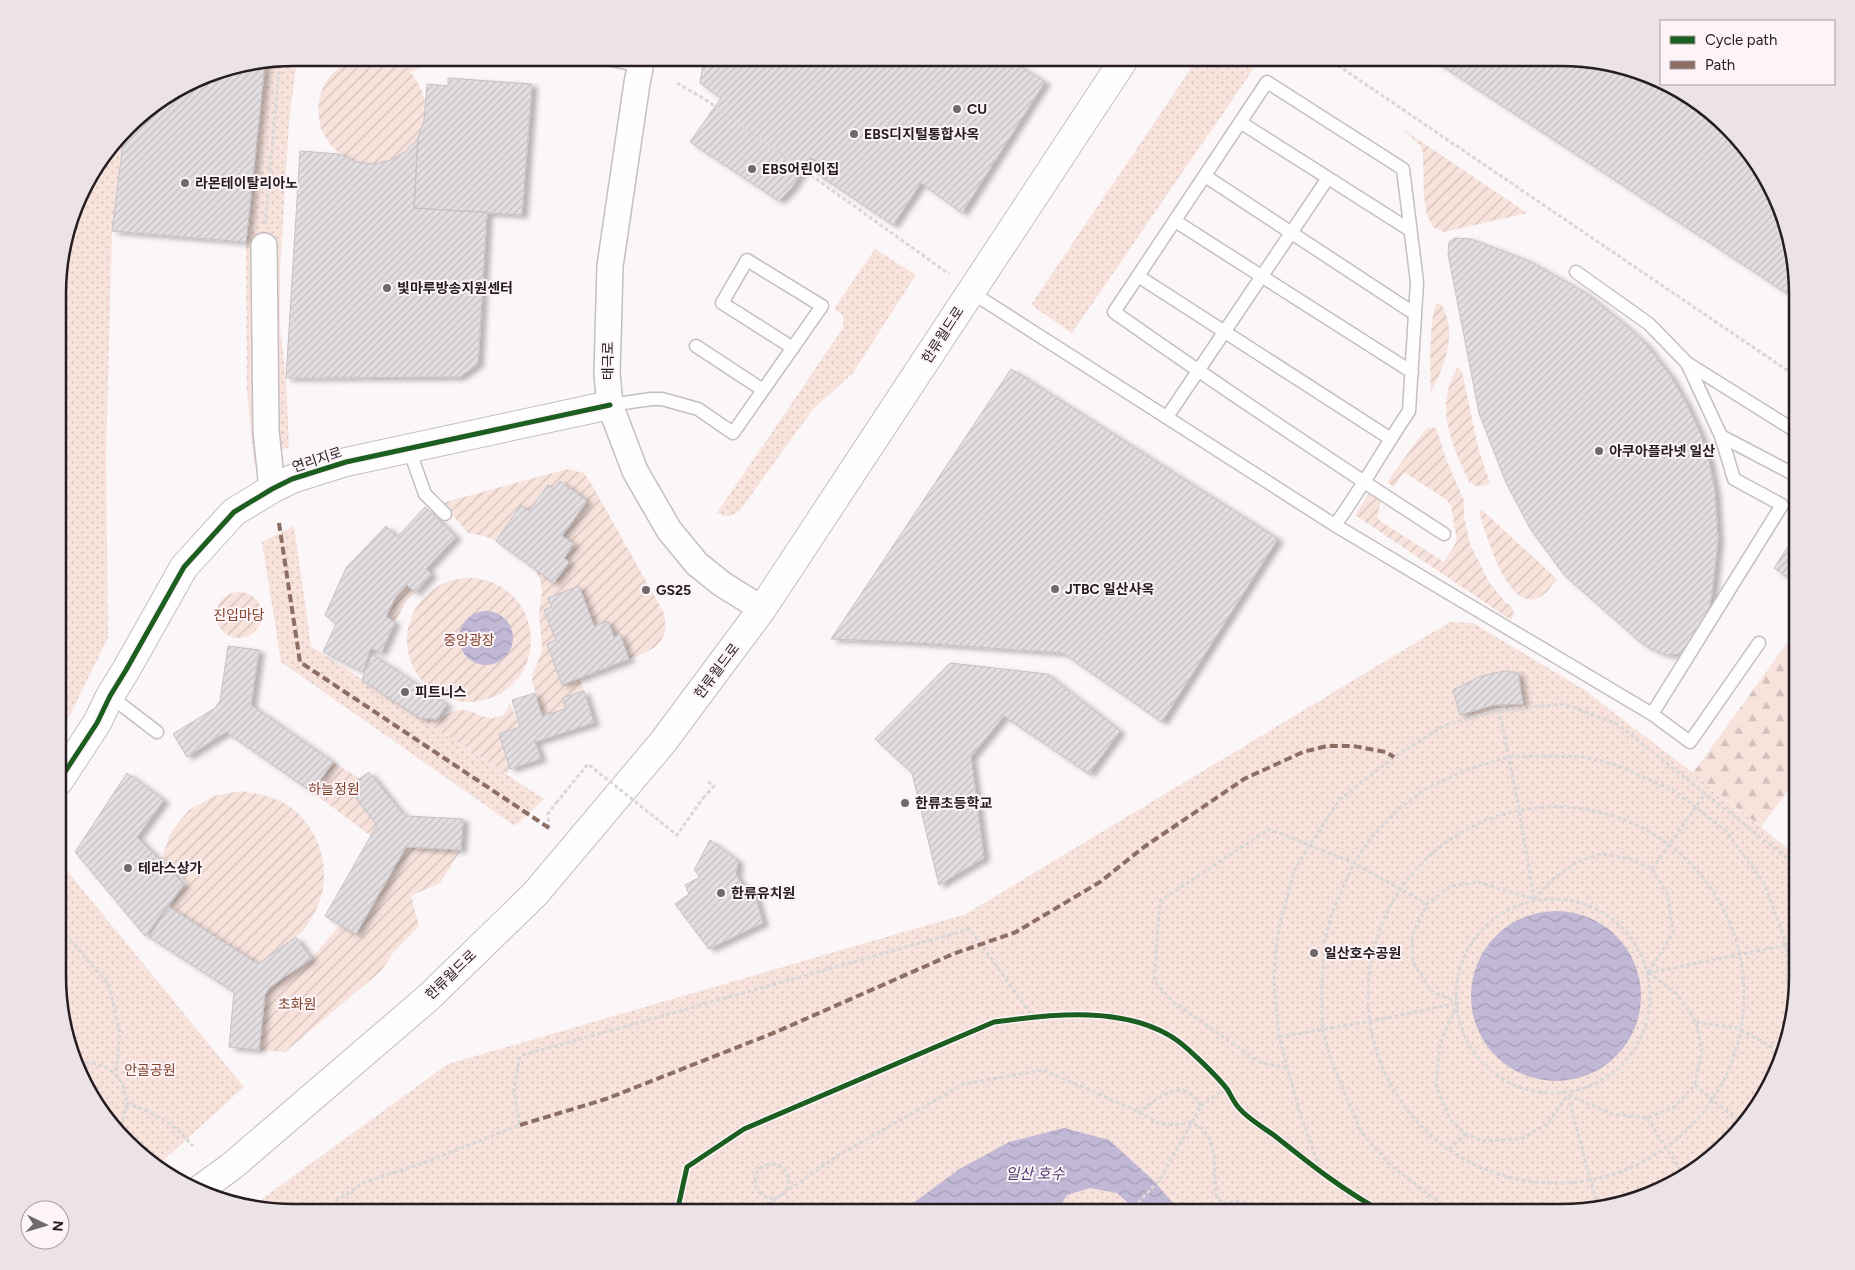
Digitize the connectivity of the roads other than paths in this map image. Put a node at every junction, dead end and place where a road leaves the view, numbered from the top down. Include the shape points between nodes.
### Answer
1 (640, 66) edge
2 (1120, 66) edge
3 (1240, 122) junction
4 (1204, 176) junction
5 (1328, 178) junction
6 (1175, 221) junction
7 (1410, 230) junction
8 (1290, 233) junction
9 (264, 246) dead end
10 (1576, 272) dead end
11 (1138, 276) junction
12 (1261, 276) junction
13 (971, 292) junction
14 (1415, 314) junction
15 (1224, 331) junction
16 (696, 346) dead end
17 (793, 348) junction
18 (1687, 363) junction
19 (1197, 371) junction
20 (1412, 372) junction
21 (764, 390) junction
22 (610, 404) junction
23 (1166, 417) junction
24 (1789, 427) edge
25 (1721, 436) junction
26 (1391, 439) junction
27 (408, 449) junction
28 (1789, 472) edge
29 (1364, 482) junction
30 (272, 489) junction
31 (445, 514) dead end
32 (1335, 525) junction
33 (1444, 534) dead end
34 (762, 609) junction
35 (1759, 643) dead end
36 (110, 696) junction
37 (1652, 714) junction
38 (157, 732) dead end
39 (66, 772) edge
40 (205, 1185) edge

1 - 22 street, 태극로 via 610,266 607,374
2 - 13 main road, 한류월드로
3 - 4 lane
3 - 5 lane
3 - 7 lane via 1267,82 1283,92 1403,169
4 - 6 lane
4 - 8 lane
5 - 7 lane
5 - 8 lane
6 - 11 lane
6 - 12 lane
7 - 14 lane via 1417,282
8 - 12 lane
8 - 14 lane
9 - 30 street via 266,430
10 - 18 lane via 1649,324
11 - 15 lane
11 - 19 lane via 1114,312
12 - 15 lane
12 - 20 lane
13 - 23 lane
13 - 34 main road, 한류월드로
14 - 20 lane
15 - 19 lane
15 - 26 lane
16 - 21 lane
17 - 17 lane via 822,306 747,260 722,303
17 - 21 lane
18 - 24 lane
18 - 25 lane
19 - 23 lane
19 - 29 lane
20 - 26 lane via 1409,411
21 - 22 lane via 733,433 698,409 662,400 651,398
22 - 27 main road, 연리지로
22 - 34 street, 태극로 via 635,472 669,530 703,569
23 - 32 lane
25 - 28 lane
25 - 37 lane via 1734,480 1782,505
26 - 29 lane
27 - 30 main road, 연리지로 via 346,462 292,479
27 - 31 lane via 426,494
29 - 32 lane
29 - 33 lane
30 - 36 main road, 연리지로 via 234,512 184,567
32 - 37 lane
34 - 40 main road, 한류월드로 via 658,749 535,894 429,997 232,1166
35 - 37 lane via 1690,742
36 - 38 lane
36 - 39 main road, 연리지로

